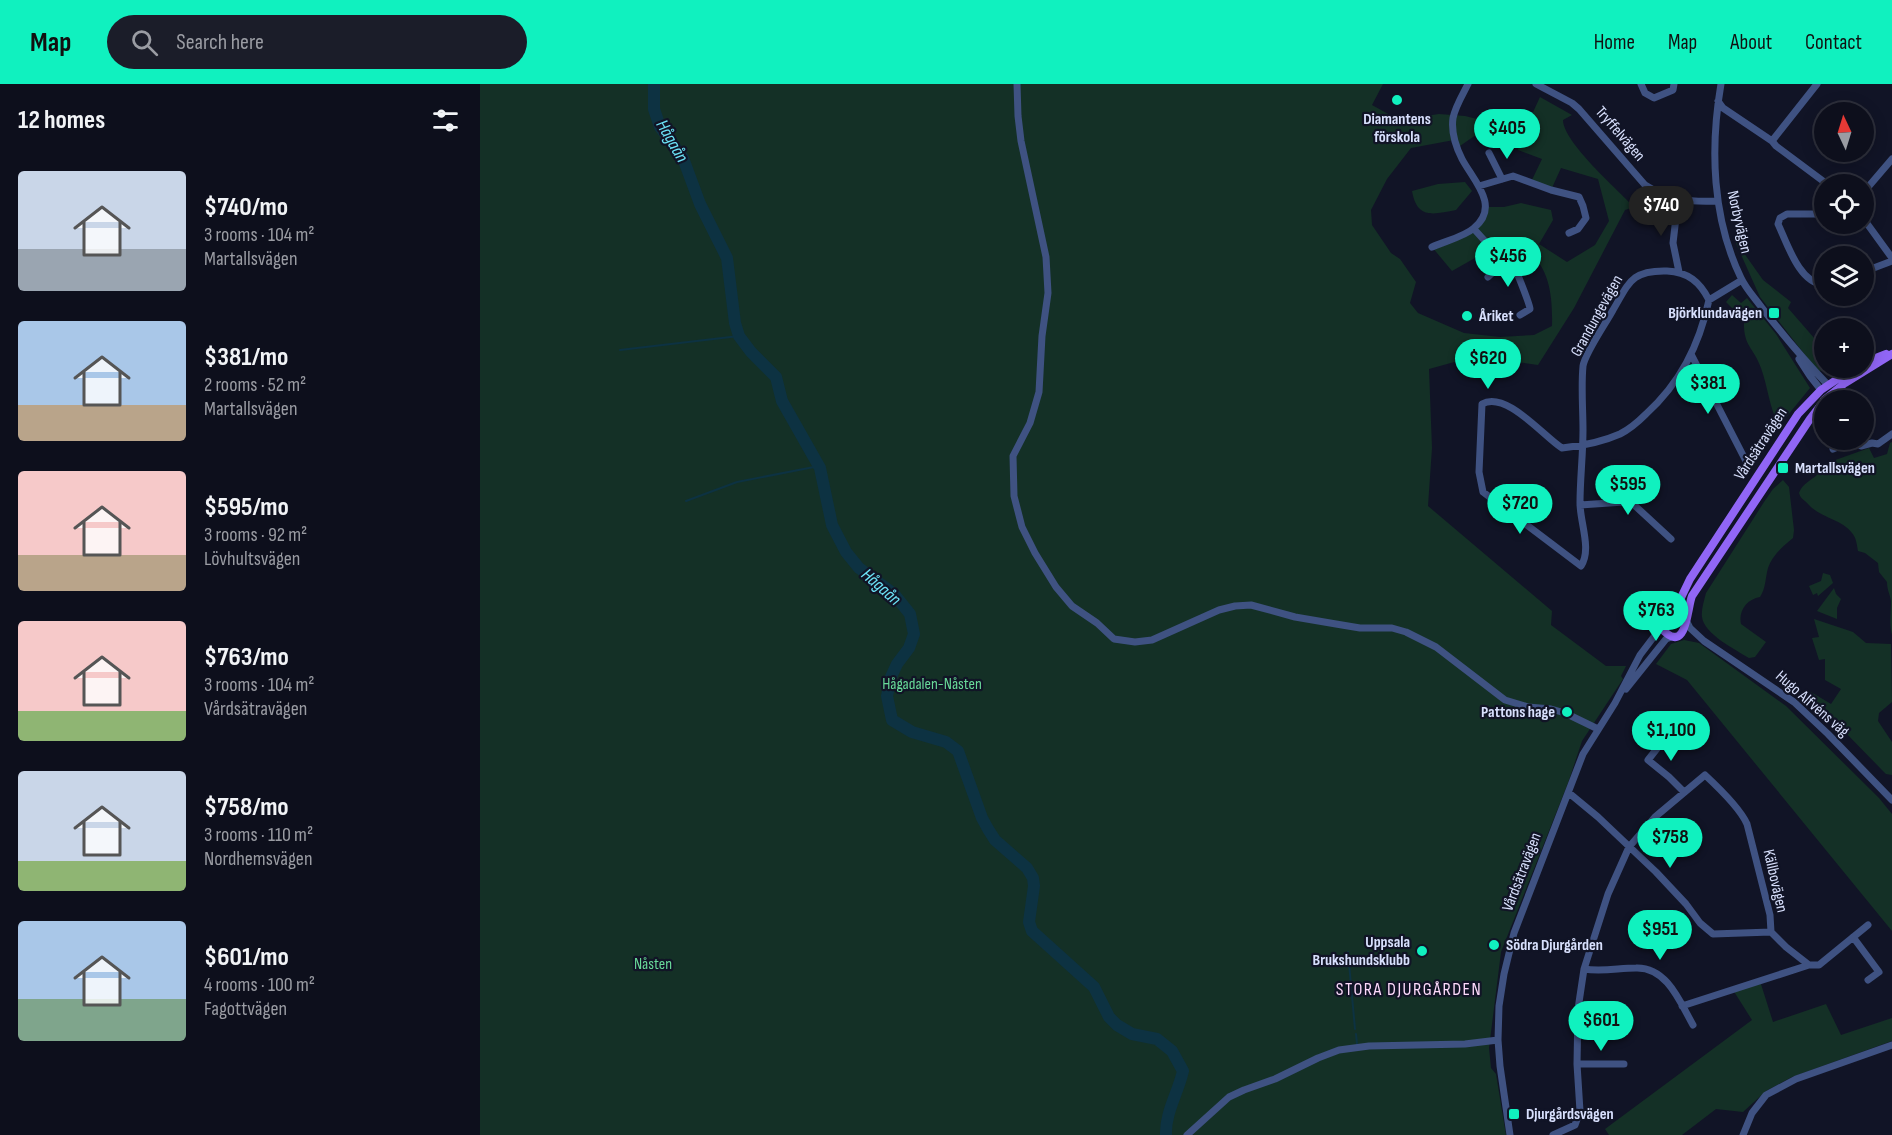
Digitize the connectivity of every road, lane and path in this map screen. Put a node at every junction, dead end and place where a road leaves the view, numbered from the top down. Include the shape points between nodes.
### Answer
1 (1017, 84) edge
2 (1468, 84) edge
3 (1536, 84) edge
4 (1641, 84) edge
5 (1721, 84) edge
6 (1817, 84) edge
7 (1673, 87) edge
8 (1718, 101) junction
9 (1772, 141) junction
10 (1489, 153) dead end
11 (1892, 159) edge
12 (1814, 174) edge
13 (1502, 179) junction
14 (1874, 180) edge
15 (1479, 186) junction
16 (1678, 200) junction
17 (1718, 201) junction
18 (1814, 214) edge
19 (1473, 229) junction
20 (1569, 233) dead end
21 (1874, 234) edge
22 (1432, 247) dead end
23 (1892, 260) edge
24 (1504, 262) junction
25 (1874, 267) edge
26 (1679, 272) junction
27 (1488, 277) dead end
28 (1742, 280) junction
29 (1814, 283) edge
30 (1709, 300) junction
31 (1520, 315) dead end
32 (1892, 353) edge
33 (1691, 354) junction
34 (1874, 359) edge
35 (1838, 378) edge
36 (1824, 387) junction
37 (1825, 390) edge
38 (1839, 390) edge
39 (1814, 413) edge
40 (1892, 434) edge
41 (1874, 443) edge
42 (1583, 445) junction
43 (1748, 465) dead end
44 (1580, 506) junction
45 (1671, 539) dead end
46 (1669, 611) junction
47 (1687, 620) junction
48 (1661, 624) junction
49 (1676, 636) junction
50 (1704, 641) junction
51 (1615, 703) junction
52 (1598, 729) junction
53 (1670, 732) dead end
54 (1684, 792) junction
55 (1569, 793) junction
56 (1890, 795) edge
57 (1629, 847) junction
58 (1868, 925) dead end
59 (1772, 933) junction
60 (1853, 937) junction
61 (1809, 965) junction
62 (1584, 969) junction
63 (1868, 980) dead end
64 (1682, 1006) junction
65 (1693, 1025) dead end
66 (1498, 1040) junction
67 (1892, 1045) edge
68 (1577, 1064) junction
69 (1624, 1064) dead end
70 (1187, 1135) edge
71 (1510, 1135) edge
72 (1553, 1135) edge
73 (1743, 1135) edge

1 - 52 street via 1021,141 1046,257 1048,293 1039,392 1030,423 1013,456 1014,496 1022,527 1035,553 1072,606 1113,639 1135,642 1152,640 1220,610 1251,605 1336,624 1392,628 1436,646 1505,700 1551,708
2 - 15 street via 1453,117 1454,140
3 - 16 street, Tryffelvägen via 1579,109 1645,185 1664,197
4 - 7 street via 1645,93 1654,98
5 - 8 street, Norbyvägen
6 - 9 street
8 - 9 street
8 - 17 street, Norbyvägen
9 - 12 street
10 - 13 street
11 - 14 street
13 - 15 street
13 - 20 street via 1513,176 1579,197 1586,218
15 - 19 street via 1486,207
16 - 17 street, Tryffelvägen
16 - 26 street via 1673,243
17 - 28 street, Norbyvägen via 1727,244
18 - 29 street via 1787,214 1778,224 1804,276
19 - 22 street
19 - 24 street
21 - 23 street
23 - 25 street
24 - 27 street
24 - 31 street via 1517,273 1530,303 1530,309
26 - 30 street via 1702,285
26 - 42 street, Grandungevägen via 1635,276 1601,331 1583,364
28 - 30 street
28 - 36 street, Norbyvägen
30 - 33 street
32 - 34 main road, Vårdsätravägen
32 - 38 main road, Vårdsätravägen
33 - 42 street via 1667,394 1636,424 1608,439
33 - 43 street
35 - 36 main road, Vårdsätravägen
36 - 37 main road
36 - 46 main road, Vårdsätravägen via 1798,414 1690,579 1677,606
39 - 47 main road, Vårdsätravägen via 1692,596
40 - 41 street
42 - 44 street, Grandungevägen
42 - 44 street, Grandungevägen via 1562,448 1519,412 1498,403 1482,404 1479,472 1483,492 1581,566 1586,558
44 - 45 street via 1632,503
46 - 47 main road via 1677,610
46 - 48 main road
47 - 49 main road via 1686,628
47 - 50 street, Hugo Alfvéns väg
48 - 49 main road via 1665,632
48 - 51 street, Vårdsätravägen
49 - 50 street, Hugo Alfvéns väg
49 - 51 street, Vårdsätravägen via 1666,639
50 - 56 street, Hugo Alfvéns väg via 1794,702
51 - 52 street, Vårdsätravägen
52 - 55 street, Vårdsätravägen via 1583,754
53 - 54 street via 1648,760
54 - 57 street, Källbovägen
54 - 59 street, Källbovägen via 1705,775 1742,812 1753,842
55 - 57 street
55 - 66 street, Vårdsätravägen via 1514,933 1499,1006
57 - 59 street via 1713,934
57 - 62 street, Källbovägen via 1608,894
58 - 60 street
59 - 61 street, Källbovägen
60 - 61 street via 1819,965
60 - 63 street via 1879,972
61 - 64 street
62 - 64 street via 1640,968 1658,973
62 - 68 street, Källbovägen via 1578,1009
64 - 65 street
66 - 70 street via 1339,1050 1229,1097
66 - 71 street, Vårdsätravägen
67 - 73 street via 1796,1079 1766,1095 1752,1113
68 - 69 street
68 - 72 street, Källbovägen via 1580,1111 1575,1125

